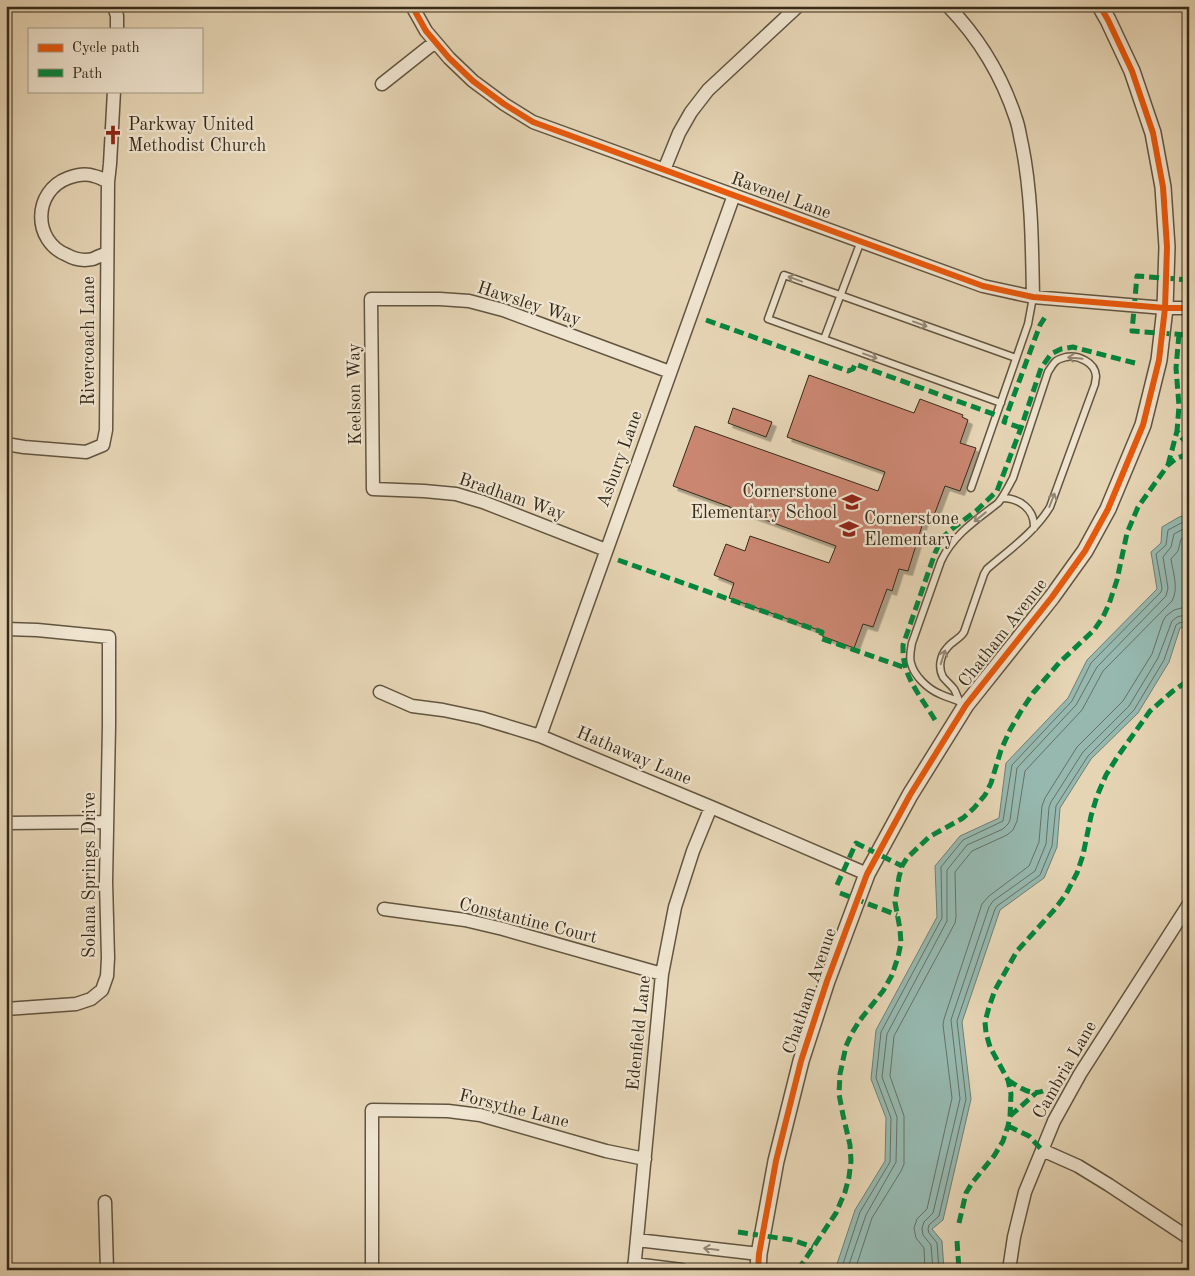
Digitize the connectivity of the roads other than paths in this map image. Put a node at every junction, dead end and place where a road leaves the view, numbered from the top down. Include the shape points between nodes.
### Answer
1 (114, 6) edge
2 (412, 6) edge
3 (798, 6) edge
4 (948, 6) edge
5 (1100, 6) edge
6 (117, 28) edge
7 (435, 42) junction
8 (382, 84) dead end
9 (114, 92) edge
10 (664, 170) junction
11 (108, 182) junction
12 (734, 195) junction
13 (861, 241) junction
14 (107, 253) junction
15 (841, 295) junction
16 (1033, 297) junction
17 (371, 299) joint
18 (1165, 308) junction
19 (1189, 308) edge
20 (824, 339) junction
21 (1016, 358) junction
22 (670, 372) junction
23 (1000, 403) junction
24 (6, 444) edge
25 (971, 488) dead end
26 (373, 489) joint
27 (1002, 498) junction
28 (1034, 528) junction
29 (606, 550) junction
30 (6, 629) edge
31 (380, 692) dead end
32 (962, 702) junction
33 (540, 736) junction
34 (711, 807) junction
35 (108, 822) junction
36 (6, 823) edge
37 (868, 874) junction
38 (1189, 904) edge
39 (384, 910) dead end
40 (662, 974) junction
41 (6, 1009) edge
42 (1042, 1150) junction
43 (644, 1159) junction
44 (105, 1202) dead end
45 (1189, 1238) edge
46 (637, 1240) junction
47 (759, 1254) junction
48 (634, 1267) edge
49 (107, 1270) edge
50 (372, 1270) edge
51 (682, 1270) edge
52 (758, 1270) edge
53 (1010, 1270) edge

1 - 6 street
2 - 7 street, Ravenel Lane
3 - 10 street via 708,90 679,133
4 - 16 street via 985,51 1001,79 1017,121 1026,163 1031,215
5 - 18 street, Chatham Avenue via 1132,71 1152,133 1163,187 1167,247
7 - 8 street
7 - 10 street, Ravenel Lane via 474,81 533,122
9 - 11 street, Rivercoach Lane
10 - 12 street, Ravenel Lane
11 - 14 street, Rivercoach Lane
11 - 14 street, Rivercoach Lane via 93,175 76,175 60,181 48,193 42,208 41,225 59,252 74,259 91,259
12 - 13 street, Ravenel Lane
12 - 22 street, Asbury Lane
13 - 15 lane
13 - 16 street, Ravenel Lane via 983,286
14 - 24 street, Rivercoach Lane via 106,430 103,445 86,452
15 - 20 lane
15 -> 20 lane via 784,275 768,319
15 -> 21 lane
16 - 18 street, Ravenel Lane
16 - 21 lane
17 - 22 street, Hawsley Way via 440,299 503,310
17 - 26 street, Keelson Way
18 - 19 street, Ravenel Lane
18 - 32 street, Chatham Avenue via 1159,360 1143,425 1108,509 1085,551 1052,597
20 -> 23 lane
21 - 23 lane
22 - 29 street, Asbury Lane
23 - 25 lane
26 - 29 street, Bradham Way via 456,494
27 - 28 lane via 1010,498 1025,506 1031,513
28 -> 27 lane via 1050,507 1095,384 1096,374 1085,360 1070,356 1060,359 1048,372 1012,478
27 -> 32 lane via 959,534 946,550 910,653 910,663 917,676 939,694
32 -> 28 lane via 942,676 941,657 949,644 964,632 987,569
29 - 33 street, Asbury Lane
30 - 35 street, Solana Springs Drive via 109,637
31 - 33 street, Hathaway Lane via 412,706 482,718
32 - 37 street, Chatham Avenue
33 - 34 street, Hathaway Lane
34 - 37 street, Hathaway Lane
34 - 40 street, Edenfield Lane via 675,907
35 - 36 street
35 - 41 street, Solana Springs Drive via 108,958 102,990 91,1000 76,1004
37 - 47 street, Chatham Avenue via 827,981 801,1061 776,1161
38 - 42 street, Cambria Lane via 1080,1074
39 - 40 street, Constantine Court via 465,920
40 - 43 street, Edenfield Lane
42 - 45 street via 1078,1166
42 - 53 street, Cambria Lane via 1025,1192
43 - 46 street, Edenfield Lane
43 - 50 street, Forsythe Lane via 480,1115 448,1111 372,1110
44 - 49 street
47 -> 46 street
46 - 48 street, Edenfield Lane
47 - 52 street, Chatham Avenue
48 - 51 street

